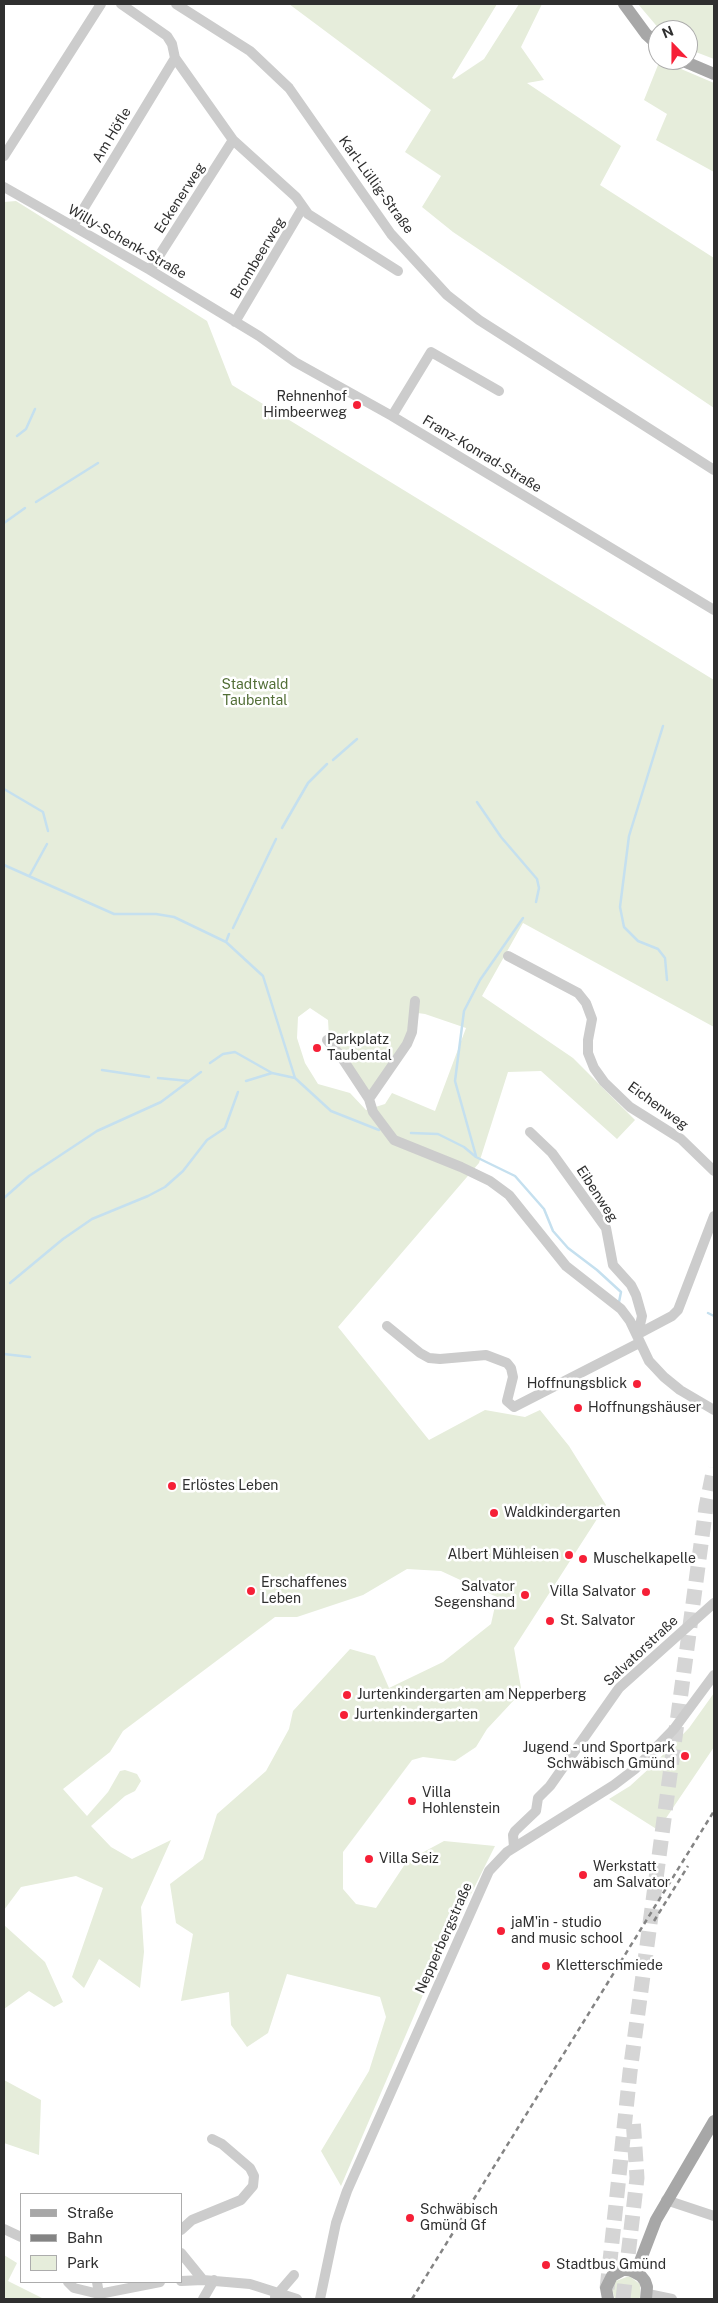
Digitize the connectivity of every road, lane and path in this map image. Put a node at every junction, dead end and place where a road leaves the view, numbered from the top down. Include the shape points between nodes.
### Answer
1 (101, 4) edge
2 (121, 4) edge
3 (176, 4) edge
4 (624, 4) edge
5 (648, 36) edge
6 (175, 58) junction
7 (698, 67) edge
8 (714, 74) edge
9 (233, 140) junction
10 (4, 156) edge
11 (4, 187) edge
12 (303, 207) junction
13 (73, 226) junction
14 (150, 270) junction
15 (398, 271) dead end
16 (235, 322) junction
17 (499, 391) dead end
18 (392, 416) junction
19 (714, 470) edge
20 (714, 610) edge
21 (508, 956) dead end
22 (415, 1001) dead end
23 (327, 1040) dead end
24 (369, 1099) junction
25 (530, 1132) dead end
26 (714, 1171) edge
27 (714, 1216) edge
28 (387, 1326) dead end
29 (639, 1338) junction
30 (714, 1410) edge
31 (714, 1603) edge
32 (714, 1675) edge
33 (514, 1847) junction
34 (714, 2121) edge
35 (212, 2139) dead end
36 (666, 2200) junction
37 (714, 2216) edge
38 (4, 2229) edge
39 (182, 2229) edge
40 (20, 2237) edge
41 (182, 2253) edge
42 (636, 2272) junction
43 (294, 2275) dead end
44 (182, 2280) edge
45 (203, 2280) junction
46 (214, 2280) junction
47 (69, 2283) edge
48 (97, 2283) edge
49 (155, 2283) edge
50 (99, 2294) junction
51 (647, 2296) edge
52 (275, 2297) edge
53 (203, 2299) edge
54 (297, 2299) edge
55 (320, 2299) edge
56 (608, 2299) edge
57 (672, 2299) edge

1 - 10 street
2 - 6 street via 167,36
3 - 19 street, Karl-Lüllig-Straße via 250,51 289,88 391,234 448,296 479,320
4 - 5 main road
6 - 9 street
6 - 13 street, Am Höfle
7 - 8 main road
9 - 12 street
9 - 14 street, Eckenerweg
11 - 13 street, Willy-Schenk-Straße
12 - 15 street via 308,214
12 - 16 street, Brombeerweg
13 - 14 street, Willy-Schenk-Straße
14 - 16 street, Willy-Schenk-Straße
16 - 18 street, Franz-Konrad-Straße via 295,362
17 - 18 street via 431,352
18 - 20 street, Franz-Konrad-Straße
21 - 26 street, Eichenweg via 578,993 592,1019 588,1053 604,1082 630,1107 680,1139
22 - 24 street via 412,1032 407,1044
23 - 24 street
24 - 29 street via 373,1112 394,1140 460,1166 500,1188 516,1202 566,1266 621,1309
25 - 29 street, Eibenweg via 552,1152 606,1228 613,1265 636,1295 642,1316
27 - 29 street via 678,1310
28 - 29 street via 429,1358 486,1355 507,1362 513,1377 507,1401 514,1406
29 - 30 street via 649,1361 664,1377
31 - 33 street, Salvatorstraße via 619,1688 550,1786 538,1798 536,1811 512,1836
32 - 33 street, Nepperbergstraße via 674,1729 635,1769 614,1786
33 - 55 street, Nepperbergstraße via 501,1857 487,1876 357,2166 340,2207
34 - 36 main road
35 - 39 street via 250,2168 254,2176 253,2186 241,2200 192,2220
36 - 37 street
36 - 42 main road
38 - 40 street
41 - 45 street
42 - 51 main road via 645,2281
42 - 56 main road via 623,2270 612,2276 606,2288
43 - 52 street
44 - 45 street
45 - 46 street
46 - 52 street via 250,2284
46 - 53 street
47 - 50 street via 74,2288
48 - 50 street
49 - 50 street
51 - 57 street
52 - 54 street

